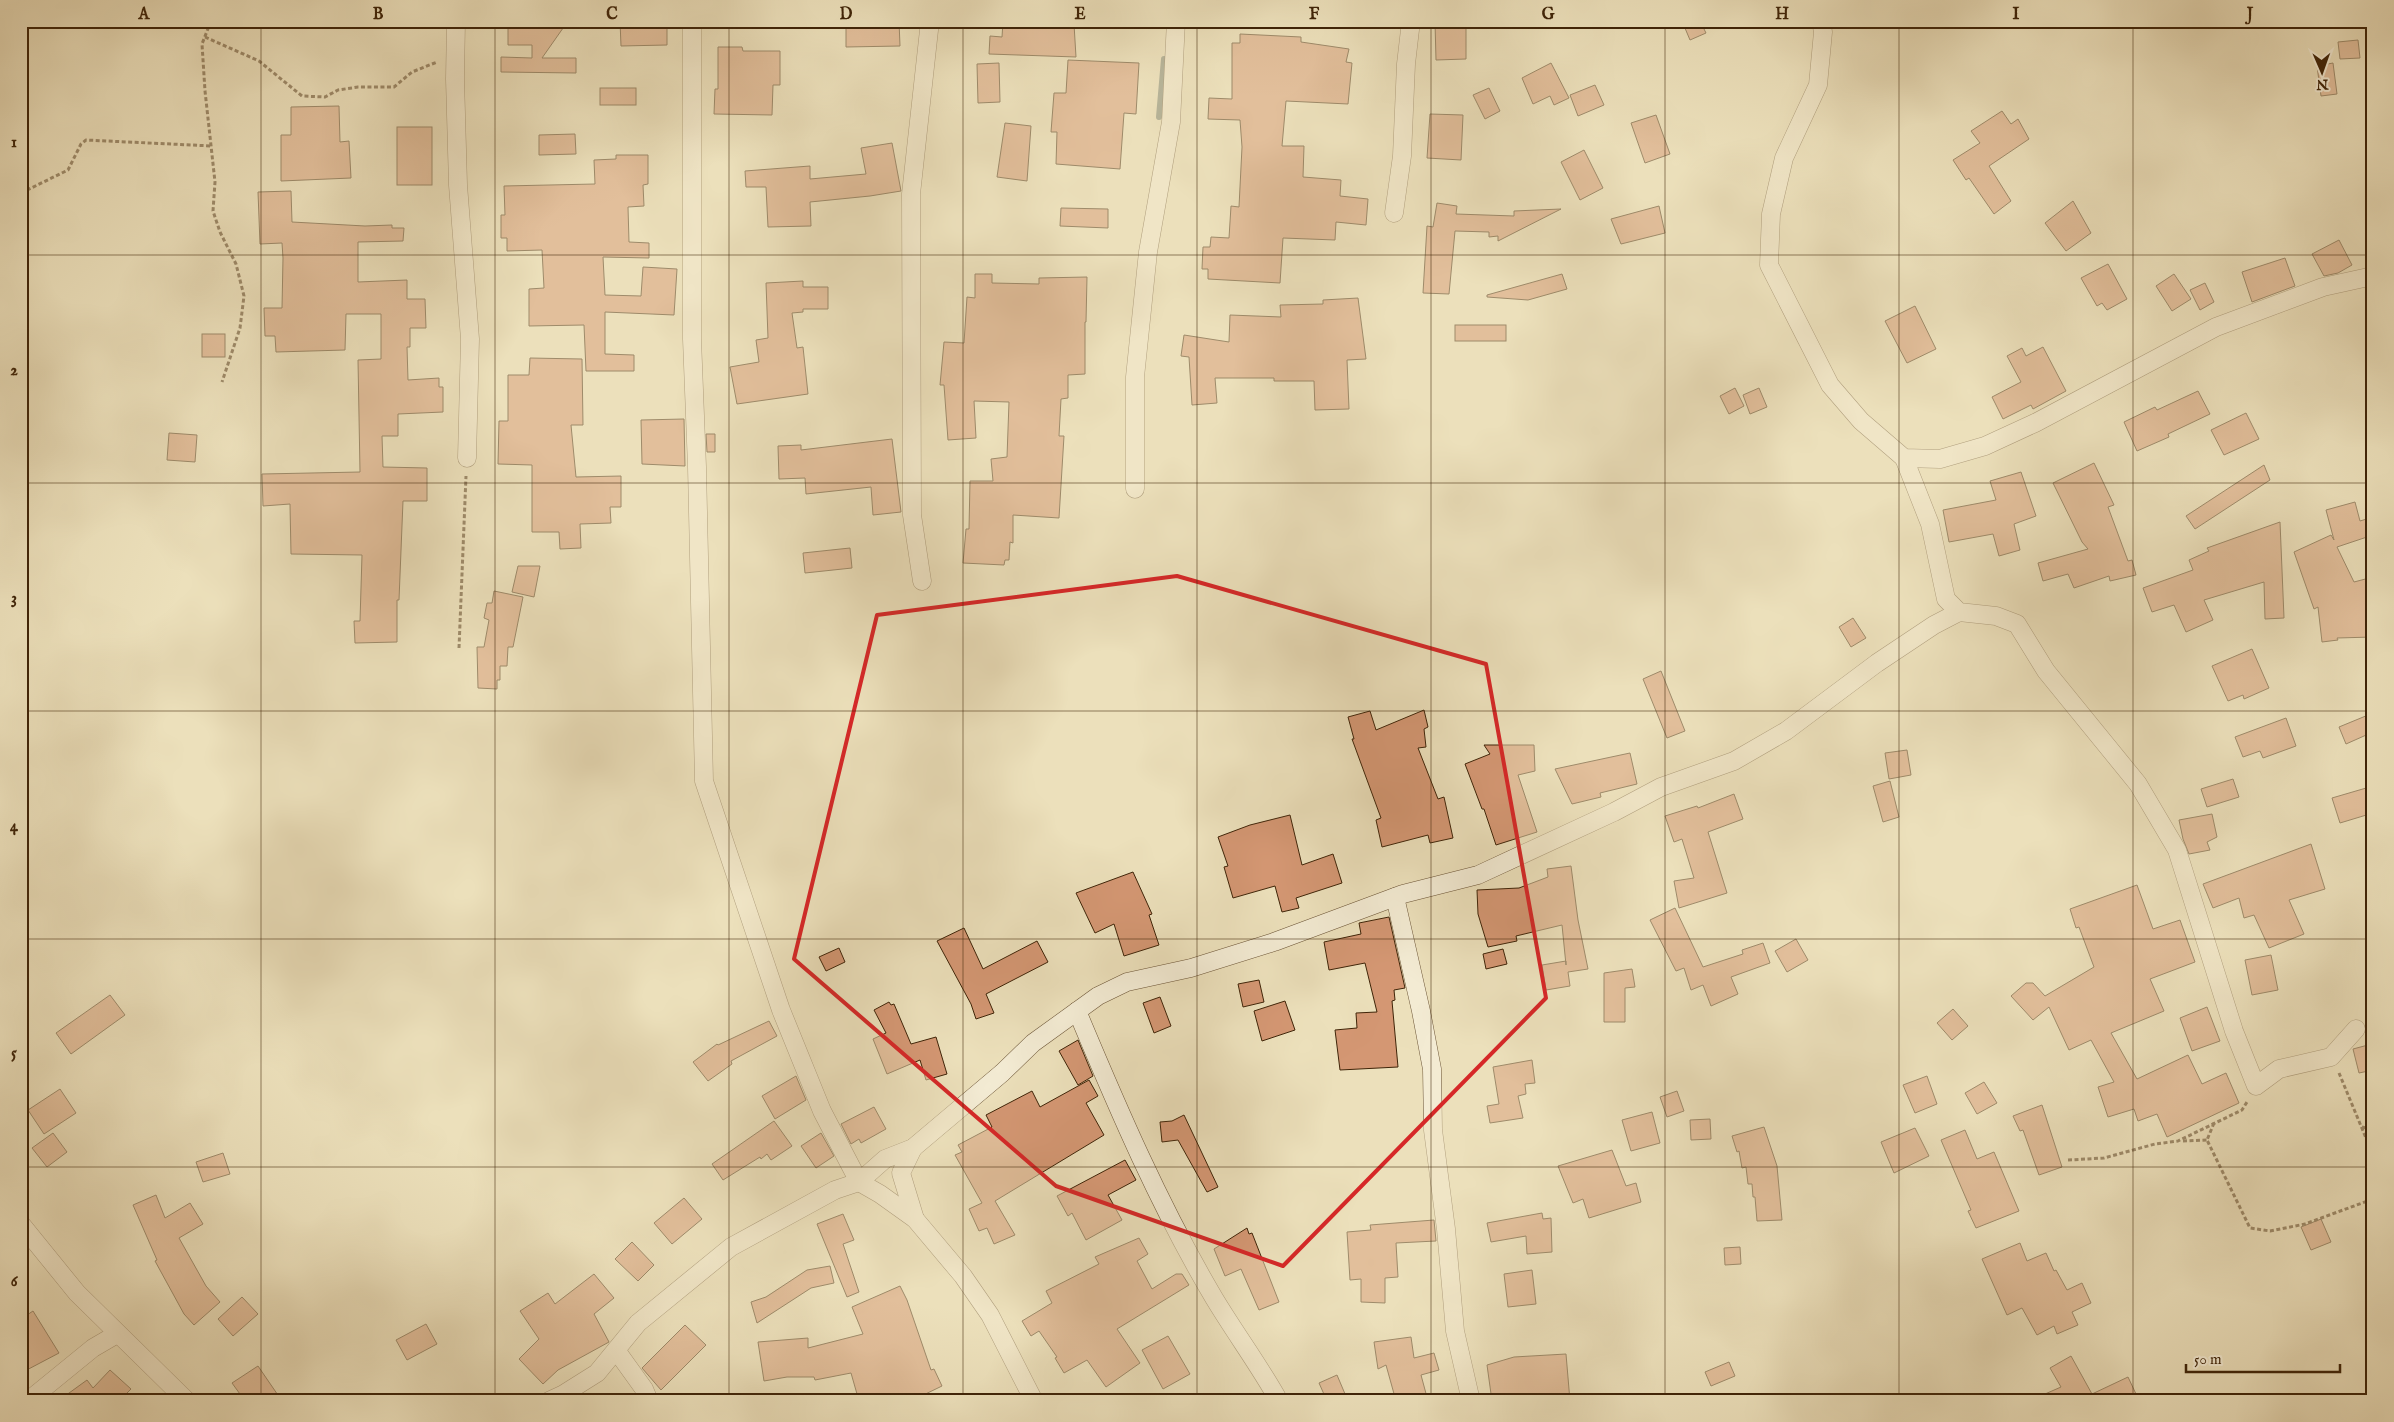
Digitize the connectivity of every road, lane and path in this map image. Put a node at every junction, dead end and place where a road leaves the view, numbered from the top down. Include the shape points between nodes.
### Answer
1 (211, 21) edge
2 (456, 21) edge
3 (692, 21) edge
4 (930, 21) edge
5 (1176, 21) edge
6 (1411, 21) edge
7 (1821, 21) edge
8 (205, 37) junction
9 (456, 56) junction
10 (212, 146) junction
11 (21, 193) edge
12 (1394, 213) dead end
13 (2373, 276) edge
14 (222, 382) dead end
15 (467, 458) joint
16 (1904, 458) junction
17 (1135, 489) dead end
18 (922, 581) dead end
19 (1959, 612) junction
20 (459, 648) dead end
21 (1395, 897) junction
22 (1077, 1011) junction
23 (2356, 1029) dead end
24 (2331, 1057) junction
25 (2256, 1086) junction
26 (2214, 1123) junction
27 (2362, 1126) junction
28 (2373, 1130) edge
29 (2207, 1140) junction
30 (2178, 1141) junction
31 (913, 1148) junction
32 (2373, 1155) edge
33 (2068, 1160) dead end
34 (860, 1182) junction
35 (2373, 1199) edge
36 (914, 1219) junction
37 (21, 1224) edge
38 (117, 1334) junction
39 (616, 1350) junction
40 (28, 1401) edge
41 (186, 1401) edge
42 (549, 1401) edge
43 (649, 1401) edge
44 (1034, 1401) edge
45 (1279, 1401) edge
46 (1471, 1401) edge

1 - 8 path
2 - 9 street
3 - 34 street via 692,340 704,781 781,1010 822,1110
4 - 18 street via 911,194 912,514
5 - 17 street via 1171,122 1148,252 1135,377
6 - 12 street via 1402,156
7 - 16 street via 1823,32 1818,85 1784,158 1771,214 1769,265 1830,386 1861,421
8 - 9 path via 258,61 302,96 325,97 338,90 358,87 394,87 412,72
8 - 10 path via 202,44 205,91
9 - 15 street via 458,185 470,339
10 - 11 path via 86,140 68,170
10 - 14 path via 213,211 236,264 244,296 240,328
13 - 16 street via 2322,287 2216,328 2035,423 1984,446 1940,459
15 - 20 path
16 - 19 street via 1930,524 1946,599
19 - 21 street via 1934,625 1786,731 1734,762 1661,787 1478,875
19 - 25 street via 1996,616 2017,624 2046,671 2138,784 2177,850 2234,1030
21 - 22 street via 1274,942 1192,968 1127,982
21 - 46 street via 1432,1069 1433,1130 1455,1331
22 - 31 street via 1034,1043
22 - 45 street via 1119,1112 1165,1206 1214,1299
23 - 24 street
24 - 25 street via 2279,1069
24 - 27 path
25 - 26 path via 2242,1110
26 - 29 path
26 - 30 path
27 - 28 path
27 - 32 path
29 - 30 path
29 - 35 path via 2250,1228 2270,1231 2305,1224
30 - 33 path via 2104,1158
31 - 34 street via 885,1159
31 - 36 street via 901,1173
34 - 36 street
34 - 39 street via 835,1190 730,1247 638,1323
36 - 44 street via 963,1276 990,1315
37 - 38 street via 77,1293
38 - 40 street via 94,1348
38 - 41 street
39 - 42 street via 597,1373
39 - 43 street

